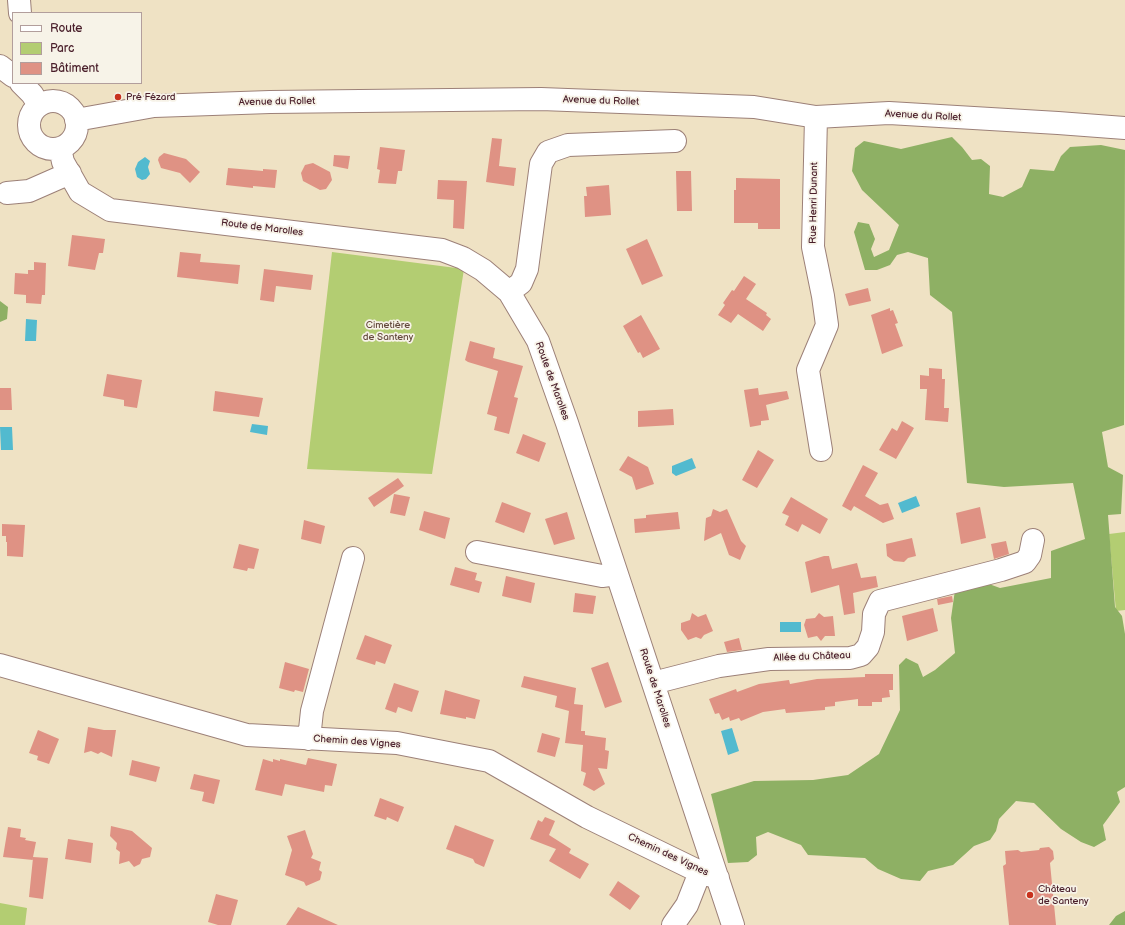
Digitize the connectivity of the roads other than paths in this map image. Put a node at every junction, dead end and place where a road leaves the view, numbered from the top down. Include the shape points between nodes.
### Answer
1 (19, 0) edge
2 (20, 12) edge
3 (0, 66) edge
4 (12, 75) edge
5 (22, 84) edge
6 (39, 105) junction
7 (816, 117) junction
8 (76, 120) junction
9 (1125, 128) edge
10 (675, 141) dead end
11 (60, 148) junction
12 (70, 173) junction
13 (7, 193) dead end
14 (509, 292) junction
15 (822, 450) dead end
16 (1033, 540) dead end
17 (477, 552) dead end
18 (353, 558) dead end
19 (617, 574) junction
20 (0, 665) edge
21 (653, 683) junction
22 (309, 739) junction
23 (709, 875) junction
24 (673, 925) edge
25 (733, 925) edge

1 - 2 street
3 - 4 street
5 - 6 street
6 - 8 street via 56,101 64,104 72,111
6 - 11 street via 29,119 32,138 46,148
7 - 8 street, Avenue du Rollet via 754,107 541,99 154,106
7 - 9 street, Avenue du Rollet via 889,113
7 - 15 street, Rue Henri Dunant via 813,247 827,325 808,370
8 - 11 street via 74,136
10 - 14 street via 568,145 548,152 541,164 527,269 521,282
11 - 12 street, Route de Marolles via 63,162
12 - 13 street via 29,191
12 - 14 street, Route de Marolles via 80,192 110,210 442,250 470,262
14 - 19 street, Route de Marolles via 538,341
16 - 21 street, Allée du Château via 1030,555 1025,562 880,601 874,614 870,642 861,654 850,658 769,659 719,666
17 - 19 street via 602,576
18 - 22 street via 312,711
19 - 21 street, Route de Marolles
20 - 22 street, Chemin des Vignes via 247,735
21 - 23 street, Route de Marolles
22 - 23 street, Chemin des Vignes via 397,743 488,761 587,817
23 - 24 street
23 - 25 street, Route de Marolles

